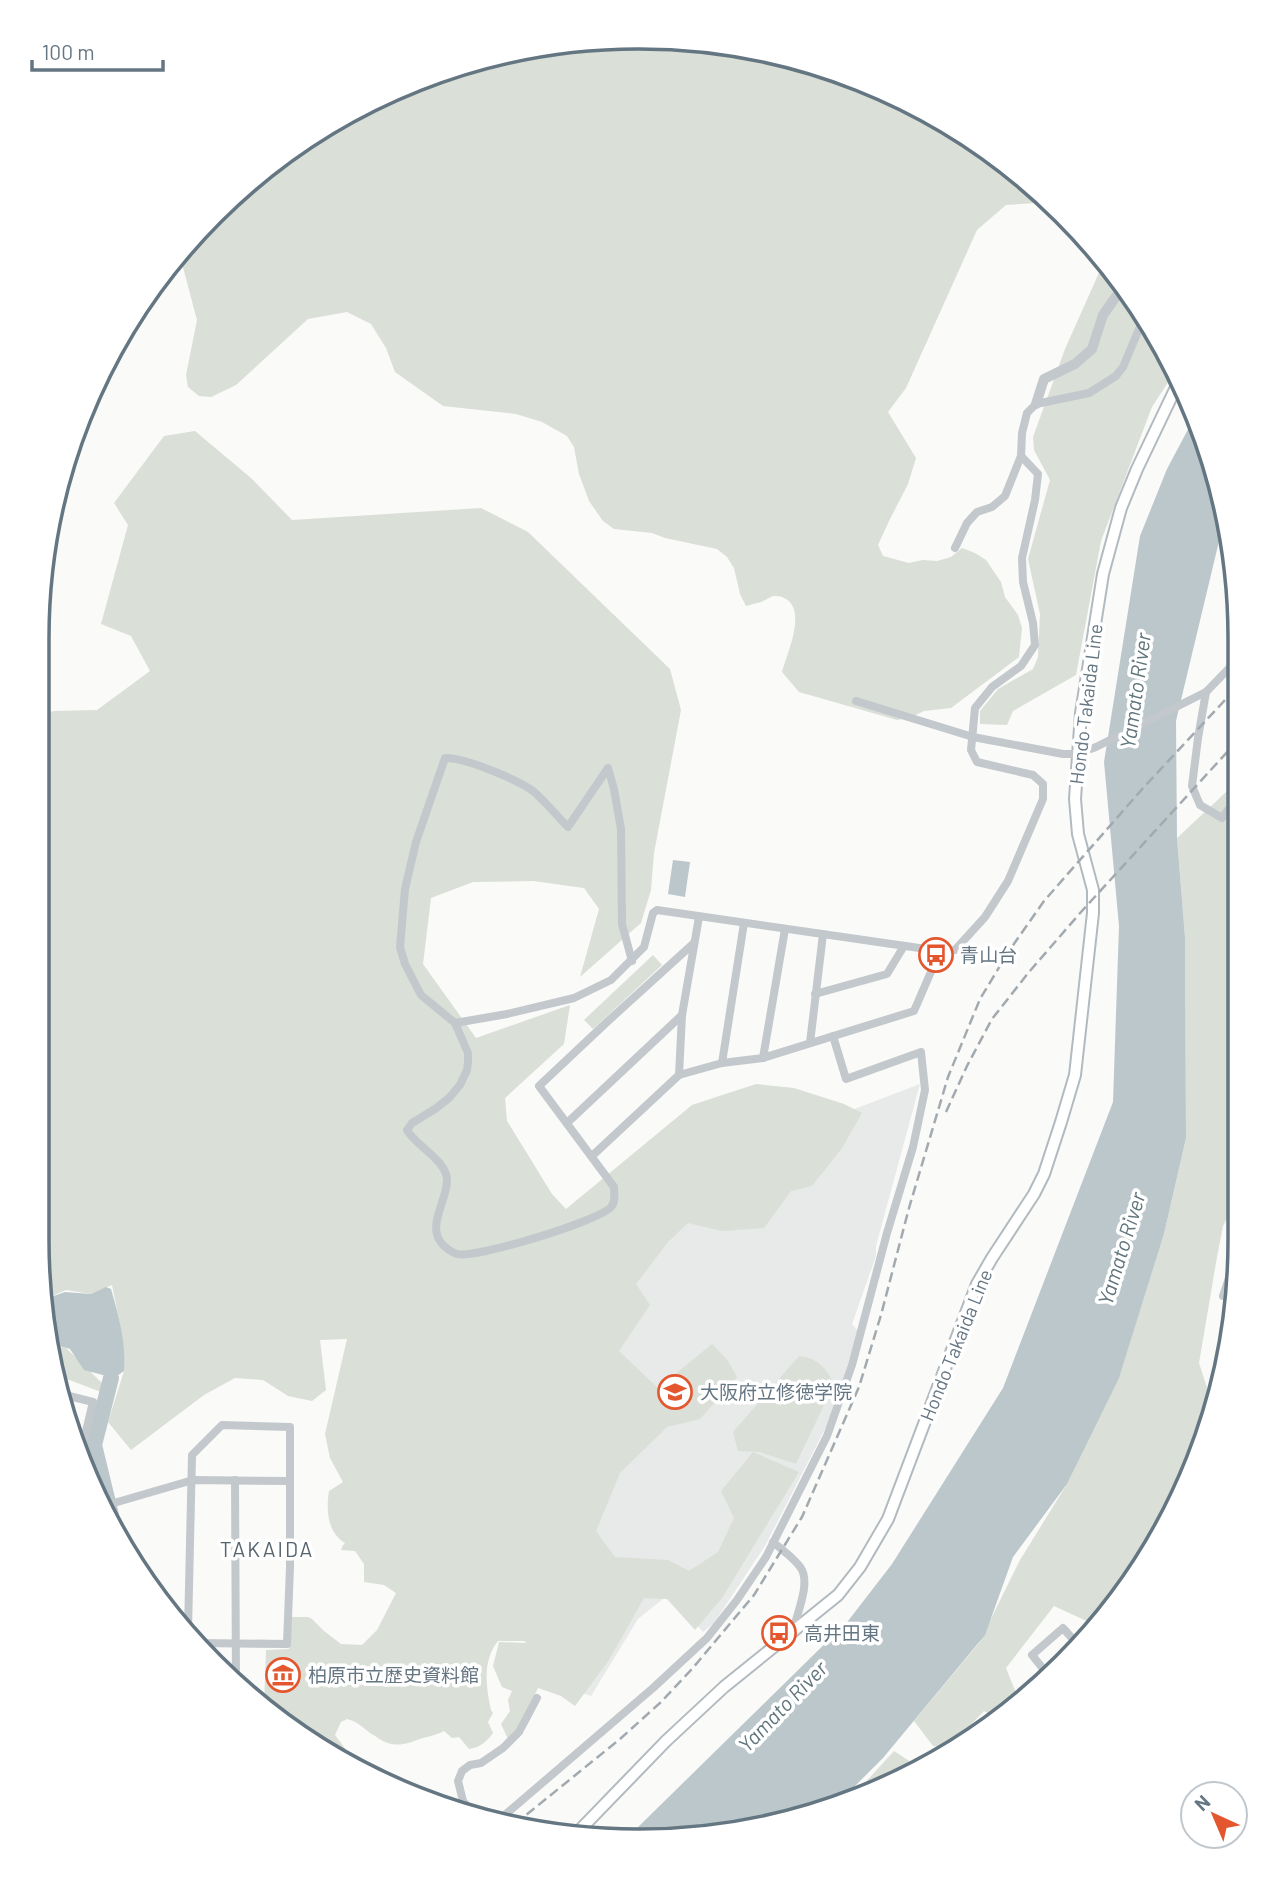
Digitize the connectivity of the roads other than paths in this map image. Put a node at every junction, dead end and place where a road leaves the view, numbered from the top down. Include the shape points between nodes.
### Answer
1 (1117, 295) edge
2 (1139, 328) edge
3 (1174, 392) edge
4 (1036, 404) junction
5 (1021, 456) junction
6 (954, 548) dead end
7 (1228, 669) edge
8 (1203, 693) junction
9 (856, 701) dead end
10 (973, 737) junction
11 (1077, 754) junction
12 (1228, 810) edge
13 (699, 917) junction
14 (744, 923) junction
15 (785, 929) junction
16 (823, 934) junction
17 (694, 943) junction
18 (904, 946) junction
19 (940, 951) junction
20 (632, 961) junction
21 (815, 994) junction
22 (682, 1015) junction
23 (455, 1023) junction
24 (833, 1036) junction
25 (810, 1044) junction
26 (763, 1058) junction
27 (722, 1063) junction
28 (679, 1074) junction
29 (567, 1123) junction
30 (592, 1156) junction
31 (70, 1396) edge
32 (84, 1439) edge
33 (193, 1480) junction
34 (235, 1480) junction
35 (289, 1480) junction
36 (112, 1503) edge
37 (773, 1542) junction
38 (188, 1620) edge
39 (793, 1632) junction
40 (1072, 1638) edge
41 (210, 1643) edge
42 (236, 1644) junction
43 (1043, 1668) edge
44 (236, 1670) edge
45 (537, 1698) dead end
46 (464, 1803) edge
47 (506, 1814) edge
48 (583, 1826) edge

1 - 4 street via 1103,315 1092,349 1075,364 1044,379
2 - 4 street via 1115,376 1089,393
3 - 11 main road, Hondo Takaida Line via 1117,521 1103,574
4 - 5 street via 1027,413
5 - 6 street via 1004,496 967,523
5 - 10 street via 1038,474 1022,558 1035,645 1021,666 992,687 975,708
7 - 8 street
8 - 11 street
8 - 12 street via 1192,786 1200,805 1222,818
9 - 10 street
10 - 11 street
10 - 19 street via 971,750 977,762 1033,775 1044,784 1043,799 1009,881 985,917 955,950
11 - 39 main road, Hondo Takaida Line via 1078,834 1093,890 1093,913 1075,1075 1061,1122 1034,1194 977,1284 888,1519 838,1595
13 - 14 street
13 - 17 street
13 - 20 street via 657,910 643,947
14 - 15 street
14 - 27 street
15 - 16 street
15 - 26 street
16 - 18 street
16 - 21 street
17 - 22 street
17 - 29 street via 539,1086
18 - 19 street
18 - 21 street via 887,974
19 - 24 street via 914,1011
20 - 23 street via 611,980 574,998
20 - 23 street via 622,924 621,829 608,768 568,827 532,791 487,769 445,758 416,842 405,889 400,947 421,995
21 - 25 street
22 - 28 street
22 - 29 street
23 - 30 street via 468,1053 467,1070 449,1098 407,1130 445,1172 447,1181 436,1224 443,1245 457,1254 470,1254 599,1216 612,1207 614,1187
24 - 25 street
24 - 37 street via 846,1079 921,1052 925,1090 841,1398 827,1436
25 - 26 street
26 - 27 street
27 - 28 street
28 - 30 street
29 - 30 street
31 - 32 street via 93,1402
33 - 34 street
33 - 35 street via 192,1455 222,1425 290,1427
33 - 36 street
33 - 38 street
34 - 35 street
34 - 42 street
35 - 42 street via 286,1644
37 - 39 street via 803,1570 803,1599
37 - 47 street via 707,1638
39 - 48 main road, Hondo Takaida Line via 724,1687
40 - 43 street via 1063,1628 1032,1655
41 - 42 street
42 - 44 street
45 - 46 street via 519,1731 503,1748 462,1771 458,1781

